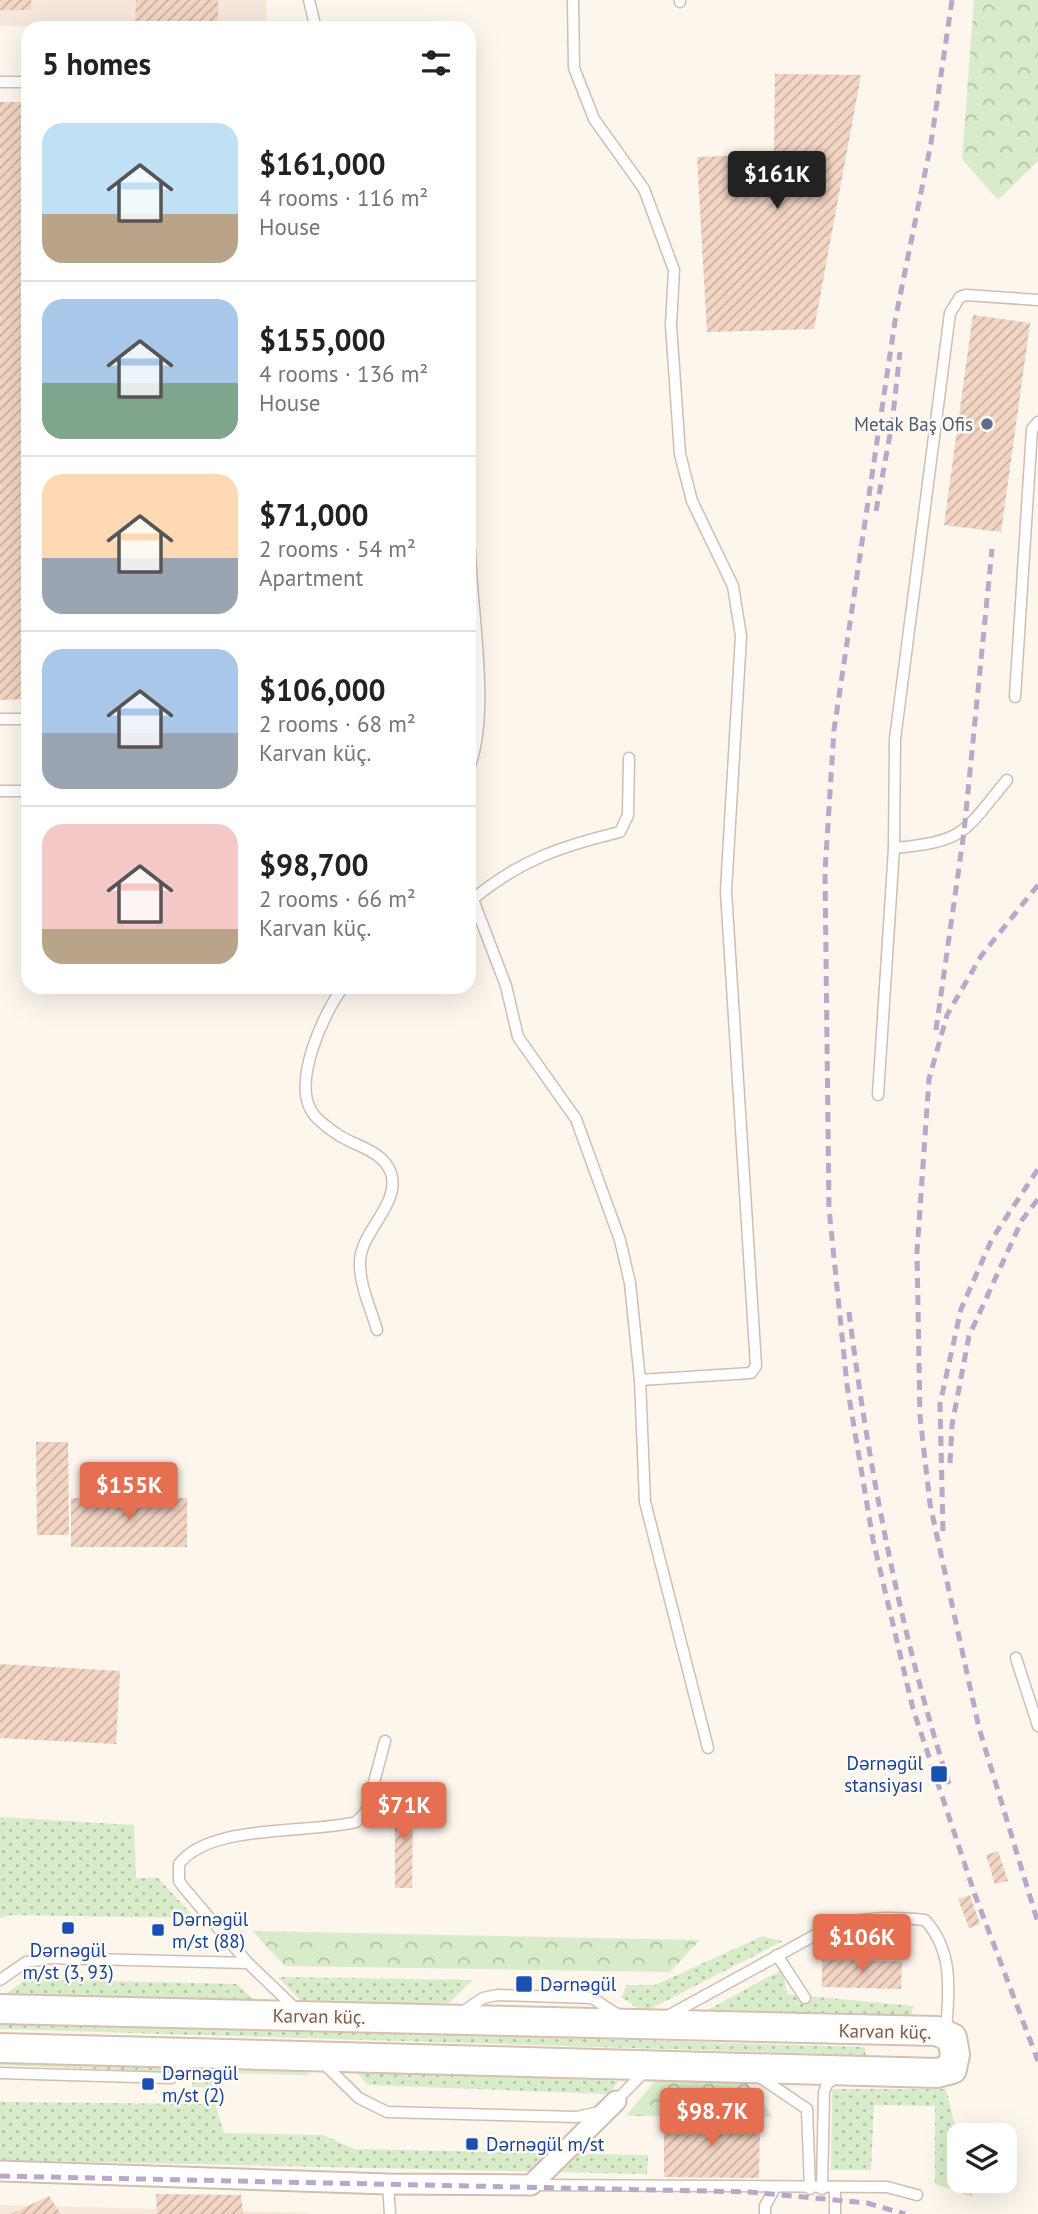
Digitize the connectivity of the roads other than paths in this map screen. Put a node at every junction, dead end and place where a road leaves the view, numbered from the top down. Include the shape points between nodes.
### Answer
1 (309, 0) edge
2 (573, 0) edge
3 (314, 21) edge
4 (0, 82) edge
5 (21, 82) edge
6 (1038, 300) edge
7 (1038, 422) edge
8 (476, 645) edge
9 (1015, 696) dead end
10 (0, 719) edge
11 (21, 719) edge
12 (476, 750) edge
13 (629, 758) dead end
14 (1007, 780) dead end
15 (21, 790) edge
16 (0, 791) edge
17 (894, 848) junction
18 (476, 891) edge
19 (476, 907) edge
20 (340, 994) edge
21 (878, 1095) dead end
22 (377, 1330) dead end
23 (640, 1380) junction
24 (1016, 1658) dead end
25 (1038, 1726) edge
26 (385, 1741) dead end
27 (708, 1748) dead end
28 (777, 1955) junction
29 (248, 1963) junction
30 (0, 1980) edge
31 (806, 1998) dead end
32 (0, 2009) edge
33 (302, 2015) junction
34 (641, 2024) junction
35 (882, 2031) junction
36 (946, 2033) junction
37 (0, 2048) edge
38 (198, 2053) junction
39 (314, 2054) junction
40 (650, 2066) junction
41 (746, 2069) junction
42 (843, 2071) junction
43 (881, 2071) junction
44 (0, 2073) edge
45 (616, 2101) junction
46 (0, 2171) edge
47 (388, 2184) junction
48 (531, 2185) junction
49 (775, 2188) junction
50 (810, 2189) junction
51 (822, 2189) junction
52 (835, 2189) junction
53 (916, 2195) dead end
54 (390, 2214) edge
55 (765, 2214) edge
56 (835, 2214) edge

1 - 3 lane
2 - 23 lane via 574,68 594,119 644,189 674,270 671,325 680,454 692,501 733,586 741,636 726,891 756,1366 751,1373
4 - 5 lane
6 - 17 lane via 967,295 960,297 950,313 899,697 893,757
7 - 9 lane via 1032,429
8 - 12 lane
10 - 11 lane
13 - 18 lane via 628,815 620,832 549,851
14 - 17 lane via 964,832 950,840
15 - 16 lane
17 - 21 lane
19 - 23 lane via 506,986 518,1037 576,1119 602,1188 630,1283
20 - 22 lane via 311,1051 304,1087 312,1112 339,1135 380,1156 391,1173 391,1190 360,1262
23 - 27 lane via 645,1502
24 - 25 lane
26 - 29 lane via 366,1812 356,1822 235,1836 195,1850 179,1864 179,1881
28 - 31 lane
28 - 34 lane
28 - 36 lane via 847,1920 925,1920 936,1932 950,1978
29 - 30 lane via 50,1958 26,1962
29 - 33 lane
32 - 33 street, Karvan küç.
33 - 34 street, Karvan küç.
34 - 35 street, Karvan küç.
35 - 36 street, Karvan küç.
35 - 43 street
36 - 43 street, Karvan küç. via 955,2046 952,2069 937,2073
37 - 38 street, Karvan küç.
38 - 39 street, Karvan küç.
38 - 44 lane via 172,2078
39 - 40 street, Karvan küç.
39 - 45 lane via 359,2098 387,2112 577,2117 604,2110
40 - 41 street, Karvan küç.
40 - 45 lane
41 - 42 street, Karvan küç.
41 - 50 lane via 807,2109
42 - 43 street, Karvan küç.
42 - 51 lane via 824,2092
45 - 48 street
46 - 47 street
47 - 48 street
47 - 54 lane
48 - 49 lane
49 - 50 lane
49 - 55 lane
50 - 51 lane
51 - 52 lane
52 - 53 lane via 887,2188
52 - 56 lane

